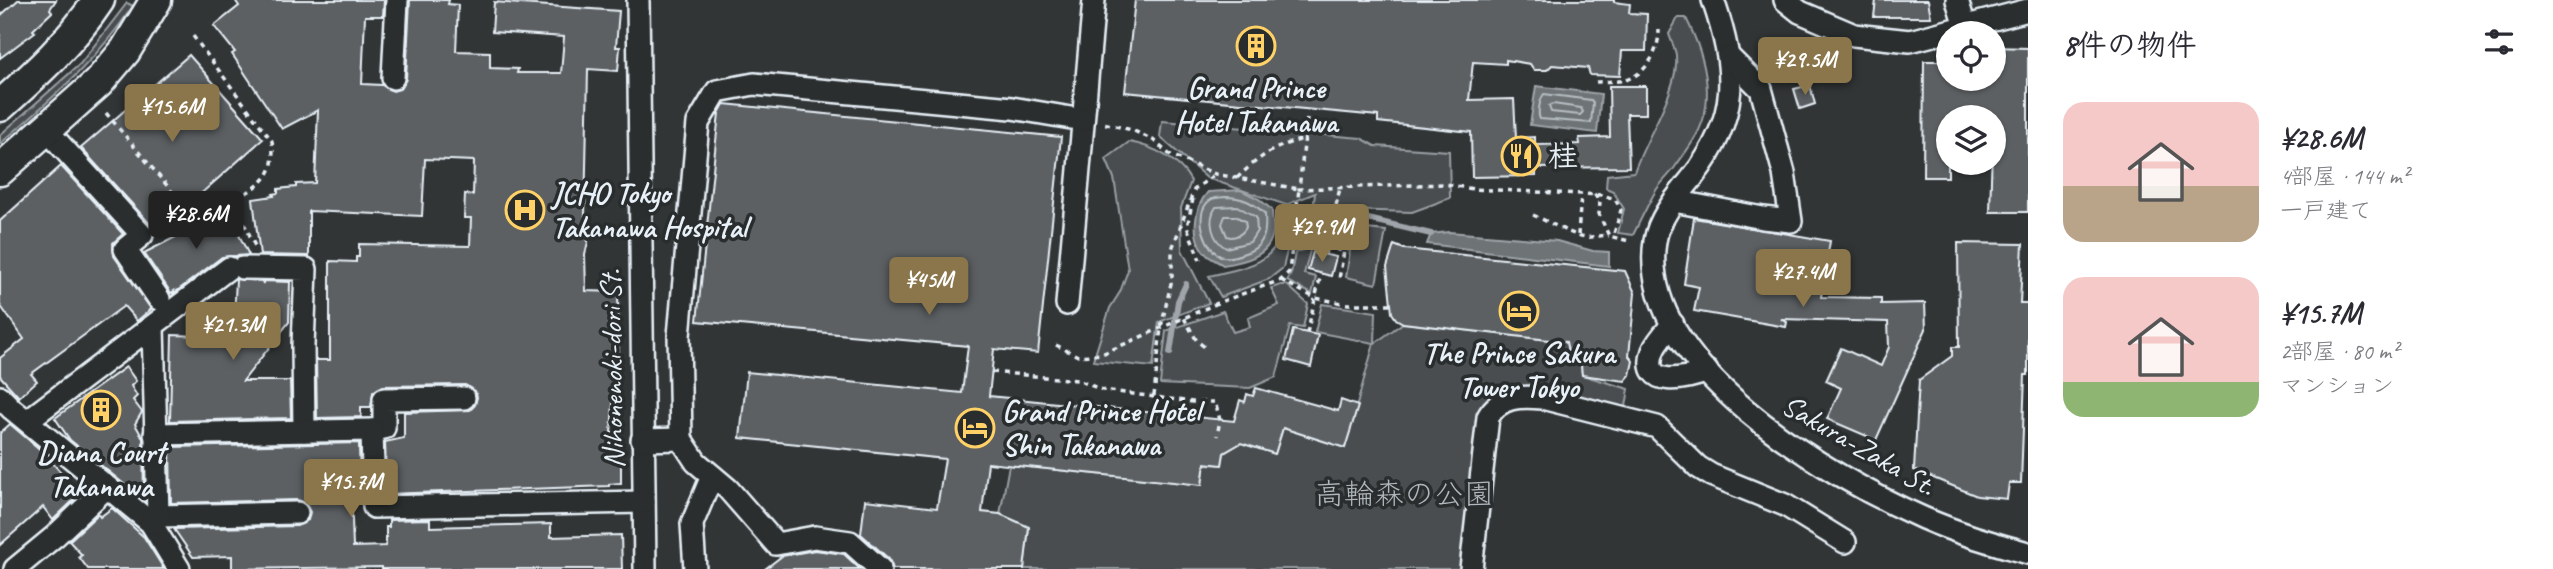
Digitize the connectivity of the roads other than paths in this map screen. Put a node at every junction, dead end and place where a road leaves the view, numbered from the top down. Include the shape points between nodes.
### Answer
1 (99, 0) edge
2 (156, 0) edge
3 (397, 0) edge
4 (638, 0) edge
5 (1094, 0) edge
6 (1713, 0) edge
7 (1786, 0) edge
8 (1957, 0) edge
9 (2028, 9) edge
10 (1963, 21) edge
11 (1984, 21) edge
12 (1936, 34) edge
13 (1729, 57) junction
14 (393, 78) dead end
15 (0, 106) edge
16 (1083, 120) junction
17 (45, 128) junction
18 (0, 170) edge
19 (1674, 201) junction
20 (159, 299) dead end
21 (1067, 303) dead end
22 (1673, 324) junction
23 (153, 327) junction
24 (1707, 371) junction
25 (464, 398) dead end
26 (10, 411) edge
27 (372, 430) junction
28 (304, 431) junction
29 (155, 433) junction
30 (681, 439) junction
31 (642, 440) junction
32 (712, 475) junction
33 (107, 487) junction
34 (644, 502) junction
35 (297, 513) dead end
36 (154, 519) junction
37 (1845, 542) dead end
38 (2028, 553) edge
39 (15, 569) edge
40 (179, 569) edge
41 (645, 569) edge
42 (695, 569) edge
43 (880, 569) edge
44 (1471, 569) edge

1 - 15 highway via 56,55
2 - 17 highway via 125,51 97,83
3 - 14 street
4 - 31 street, Nihonenoki-dori St.
5 - 16 street
6 - 13 street, Sakura-Zaka St.
7 - 12 street via 1800,12 1854,35 1910,41
8 - 10 street
9 - 11 street
13 - 19 street, Sakura-Zaka St. via 1731,85 1722,130 1704,164
13 - 19 street via 1761,89 1784,173 1791,221
16 - 21 street
16 - 30 street via 1012,108 754,84 716,91 698,123 679,336
17 - 18 highway
17 - 20 street via 142,235 125,249
19 - 22 street, Sakura-Zaka St. via 1655,240 1654,269 1660,298
22 - 24 street, Sakura-Zaka St.
22 - 24 street via 1652,353 1655,372 1676,380
23 - 26 street
23 - 28 street via 235,268 306,269
23 - 29 street
24 - 38 street, Sakura-Zaka St. via 1772,432 1825,467 1923,519
25 - 27 street via 384,399 384,428
26 - 33 street
27 - 28 street
27 - 34 street via 374,507
28 - 29 street
29 - 36 street
30 - 31 street
30 - 32 street via 696,462
31 - 34 street, Nihonenoki-dori St.
32 - 42 street via 692,524
32 - 43 street via 776,544 815,537 850,542
33 - 36 street
33 - 39 street
34 - 41 street, Nihonenoki-dori St.
35 - 36 street
36 - 40 street
37 - 44 street via 1785,505 1711,475 1657,427 1522,396 1507,399 1488,417

